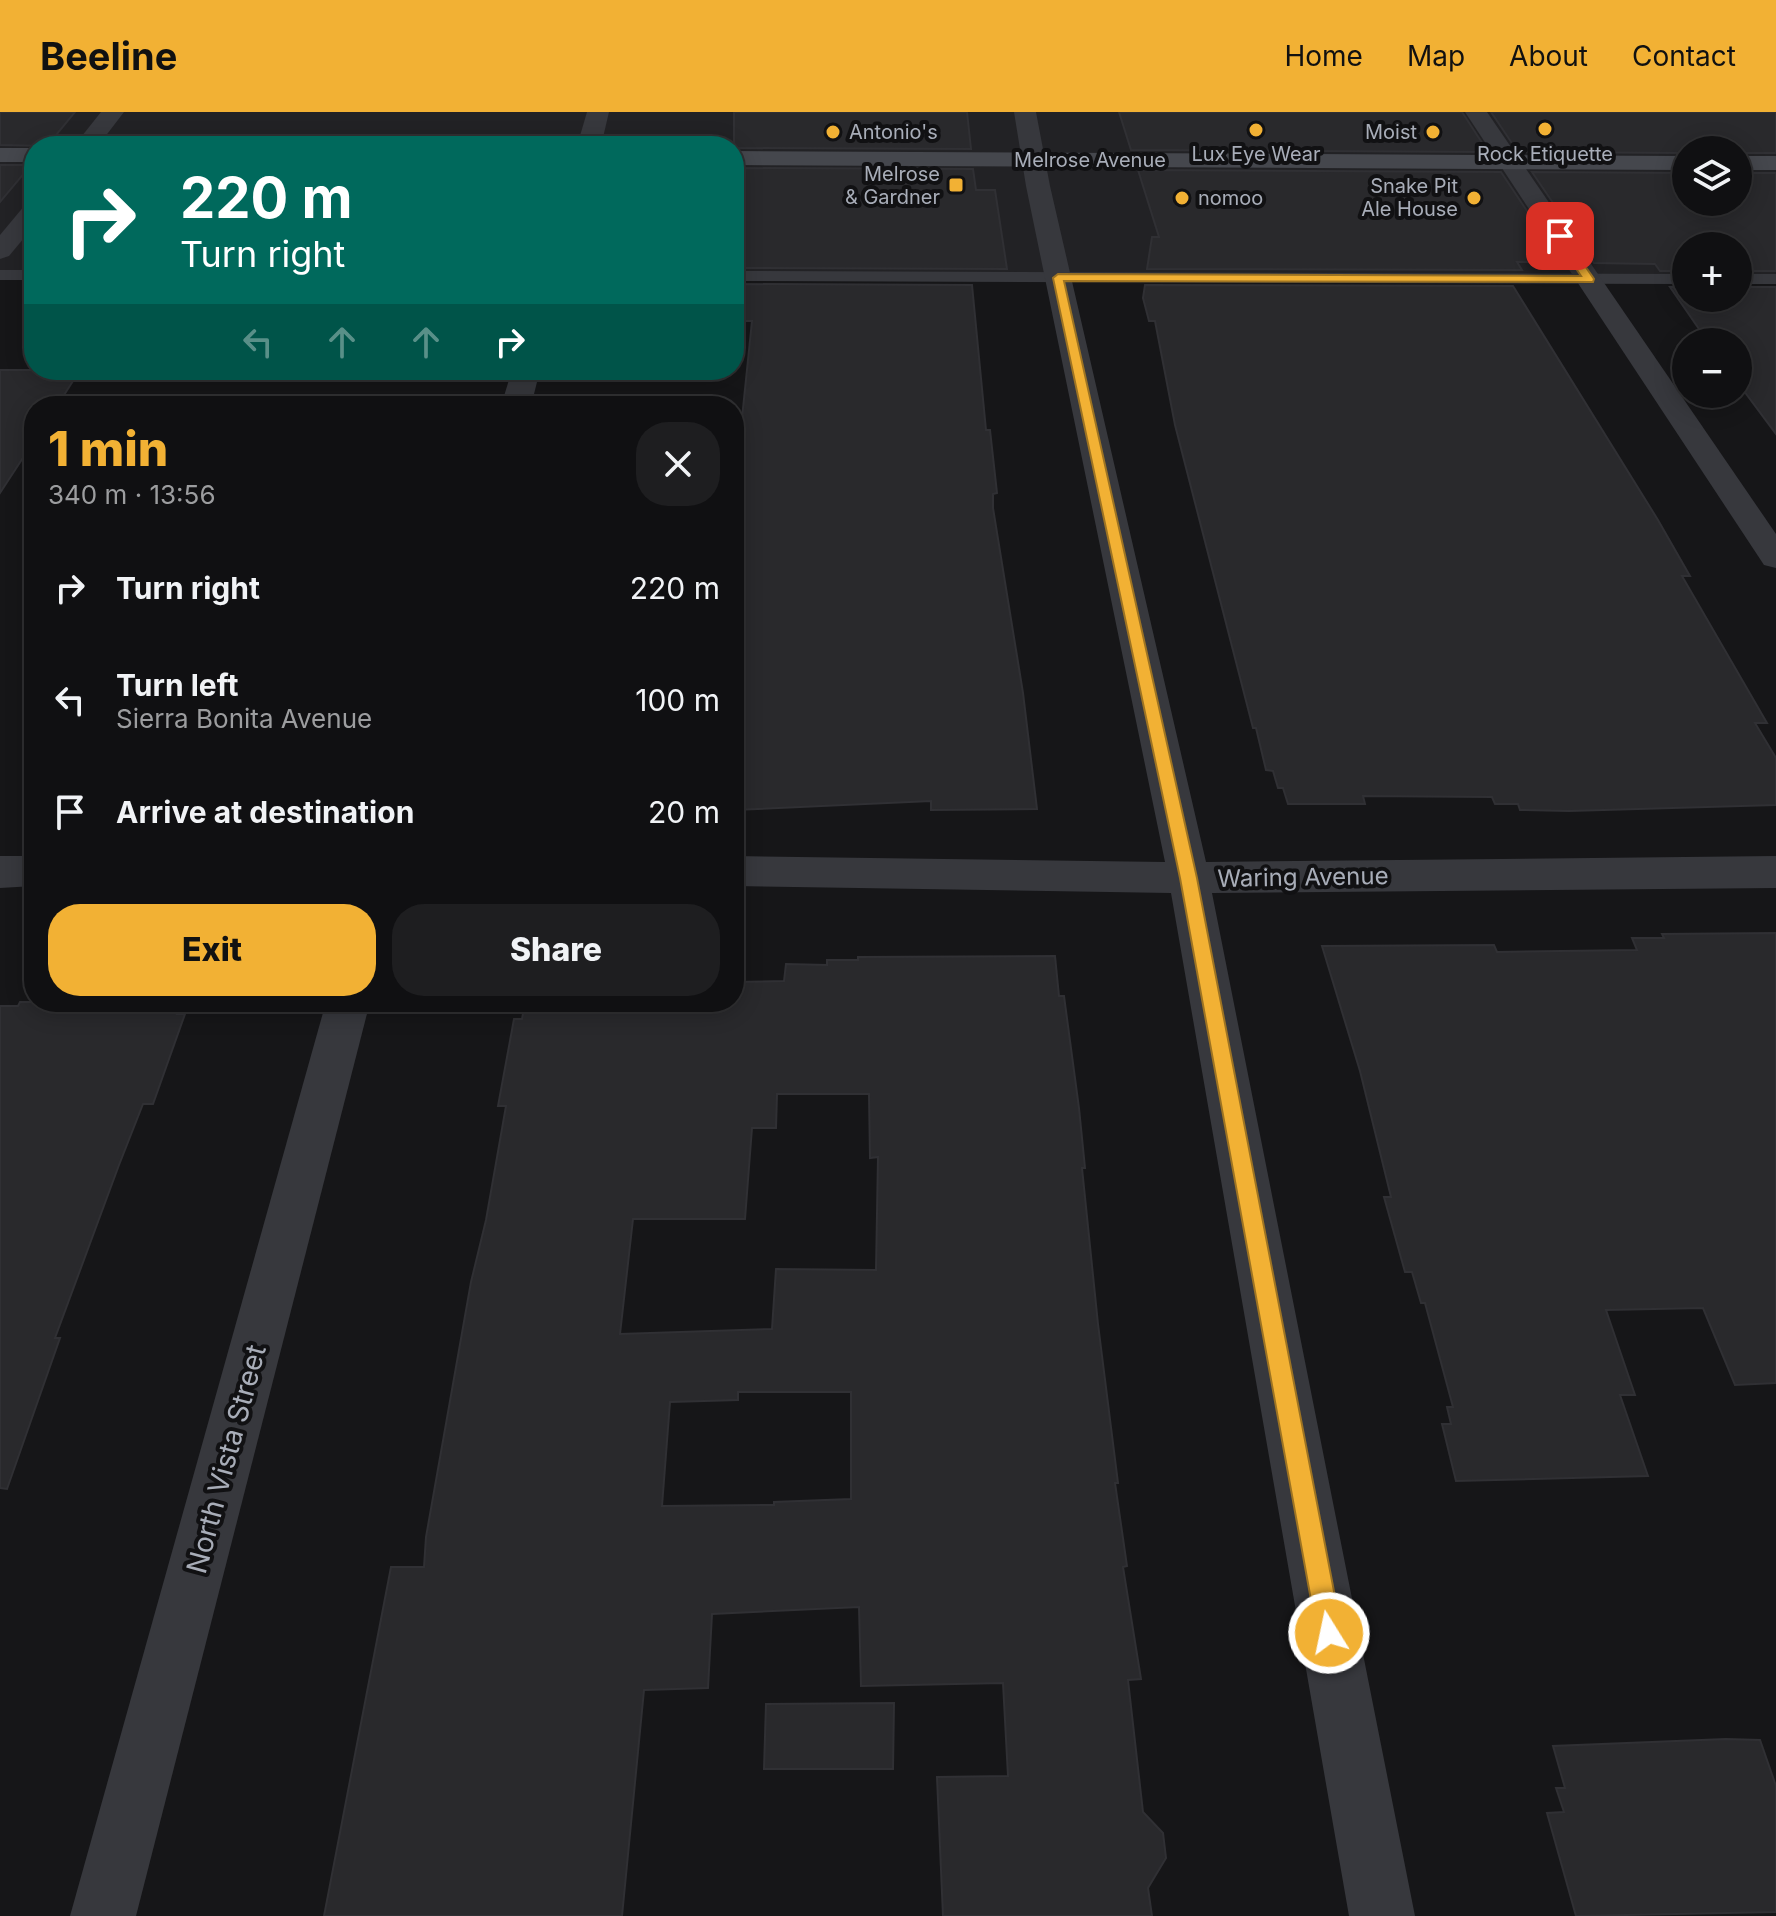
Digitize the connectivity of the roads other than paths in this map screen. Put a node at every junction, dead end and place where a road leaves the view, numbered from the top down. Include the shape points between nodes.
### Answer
1 (113, 112) edge
2 (598, 112) edge
3 (1025, 112) edge
4 (1476, 112) edge
5 (94, 136) edge
6 (592, 136) edge
7 (0, 155) edge
8 (24, 155) edge
9 (744, 158) edge
10 (1032, 159) junction
11 (1510, 163) junction
12 (1672, 163) edge
13 (1752, 163) edge
14 (1776, 163) edge
15 (24, 222) edge
16 (0, 251) edge
17 (0, 275) edge
18 (24, 275) edge
19 (744, 276) edge
20 (1058, 278) junction
21 (1589, 279) junction
22 (1672, 279) edge
23 (1752, 279) edge
24 (1776, 279) edge
25 (1776, 558) edge
26 (24, 871) edge
27 (744, 871) edge
28 (0, 872) edge
29 (1776, 872) edge
30 (1189, 878) junction
31 (345, 1012) edge
32 (103, 1916) edge
33 (1382, 1916) edge

1 - 5 street
2 - 6 street
3 - 10 street
4 - 11 street
7 - 8 main road
9 - 10 main road, Melrose Avenue
10 - 11 main road, Melrose Avenue
10 - 20 street
11 - 12 main road, Melrose Avenue
11 - 21 street
13 - 14 main road
15 - 16 street
17 - 18 lane
19 - 20 lane
20 - 21 lane
20 - 30 street
21 - 22 lane
21 - 25 street
23 - 24 lane
26 - 28 street
27 - 30 street, Waring Avenue
29 - 30 street, Waring Avenue
30 - 33 street
31 - 32 street, North Vista Street

